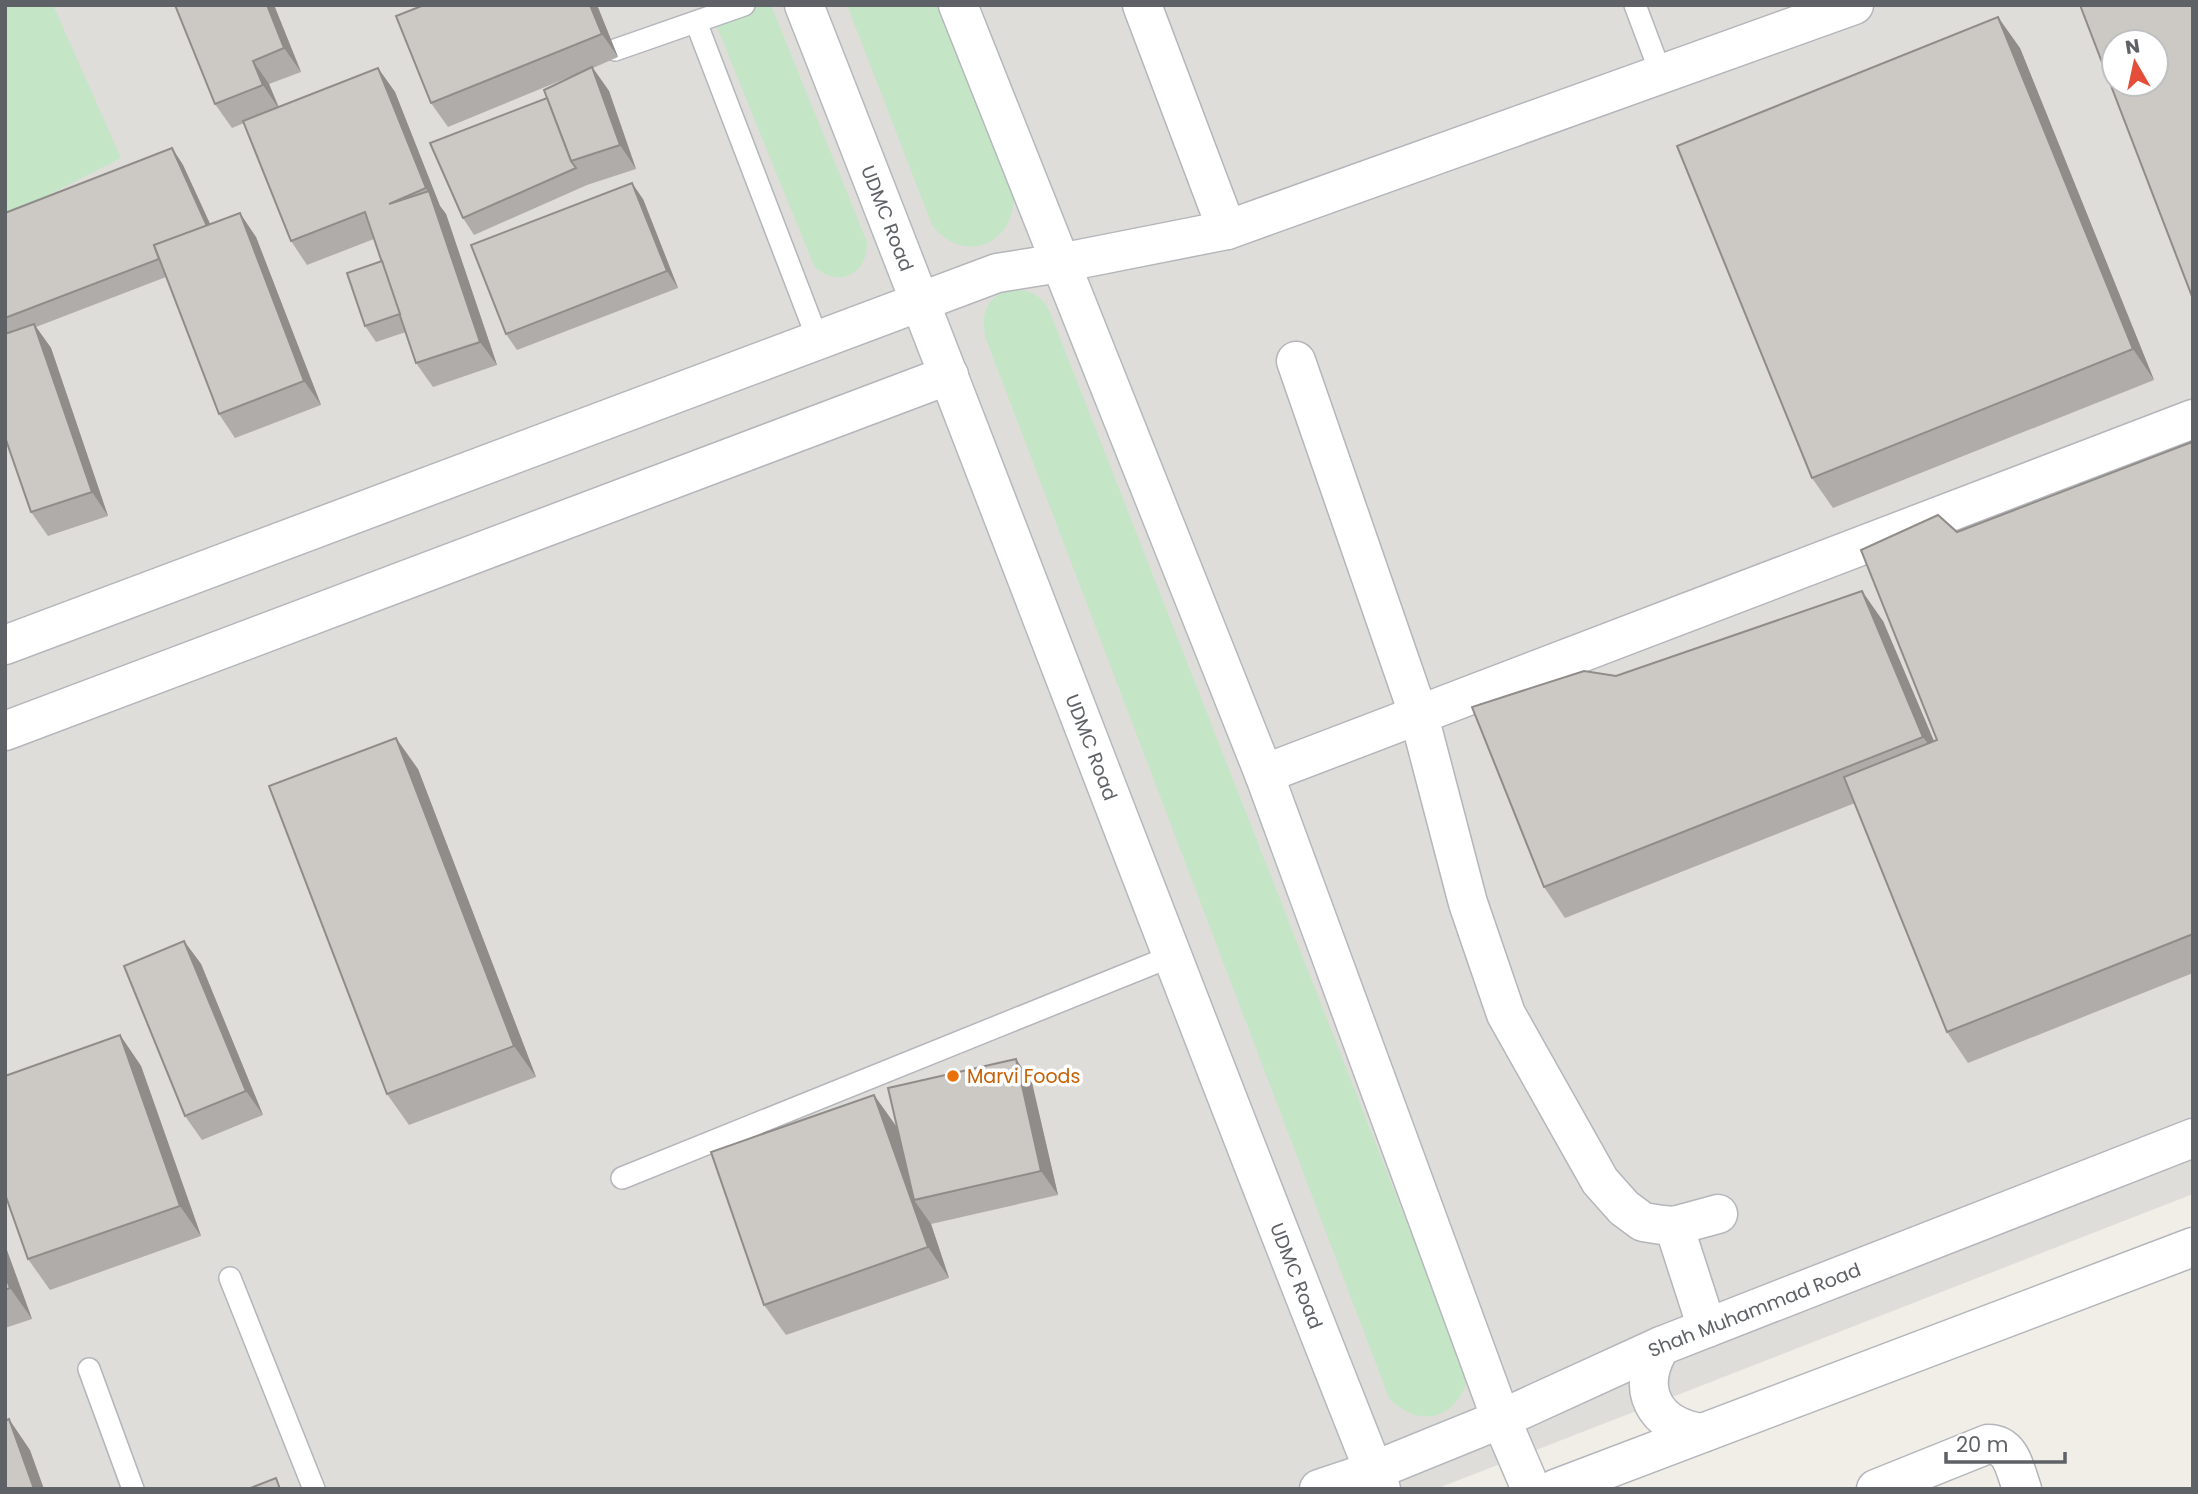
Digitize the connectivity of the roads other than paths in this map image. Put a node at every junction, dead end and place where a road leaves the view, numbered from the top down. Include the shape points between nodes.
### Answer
1 (744, 5) edge
2 (804, 5) edge
3 (958, 5) edge
4 (1142, 5) edge
5 (1635, 5) edge
6 (1854, 5) edge
7 (696, 22) junction
8 (615, 50) dead end
9 (1661, 74) junction
10 (1227, 230) junction
11 (1060, 263) junction
12 (921, 303) junction
13 (818, 340) junction
14 (1296, 361) dead end
15 (949, 375) junction
16 (2193, 419) edge
17 (5, 645) edge
18 (1419, 716) junction
19 (5, 731) edge
20 (1264, 775) junction
21 (1172, 956) junction
22 (2193, 1138) edge
23 (622, 1178) dead end
24 (1718, 1214) dead end
25 (1674, 1226) junction
26 (2193, 1247) edge
27 (230, 1278) dead end
28 (1707, 1328) junction
29 (1661, 1346) junction
30 (89, 1369) dead end
31 (1501, 1419) junction
32 (1702, 1433) junction
33 (1377, 1480) edge
34 (133, 1489) edge
35 (314, 1489) edge
36 (1319, 1489) edge
37 (1531, 1489) edge
38 (1555, 1489) edge
39 (1876, 1489) edge
40 (2022, 1489) edge

1 - 7 lane
2 - 12 street, UDMC Road
3 - 11 street
4 - 10 street
5 - 9 lane
6 - 9 street
7 - 8 lane
7 - 13 lane
9 - 10 street
10 - 11 street
11 - 12 street via 998,273
11 - 20 street
12 - 13 street
12 - 15 street, UDMC Road
13 - 17 street
14 - 18 street
15 - 19 street
15 - 21 street, UDMC Road
16 - 18 street
18 - 20 street
18 - 25 street via 1468,903 1506,1014 1600,1181 1623,1208 1643,1222
20 - 31 street
21 - 23 lane
21 - 33 street, UDMC Road
22 - 28 street, Shah Muhammad Road
24 - 25 street
25 - 28 street
26 - 32 street
27 - 35 lane
28 - 29 street, Shah Muhammad Road
29 - 31 street, Shah Muhammad Road
29 - 32 street via 1648,1377 1657,1411 1670,1423
30 - 34 lane
31 - 33 street, Shah Muhammad Road
31 - 37 street
32 - 38 street
33 - 36 street, Shah Muhammad Road
39 - 40 street via 1988,1444 2008,1451

